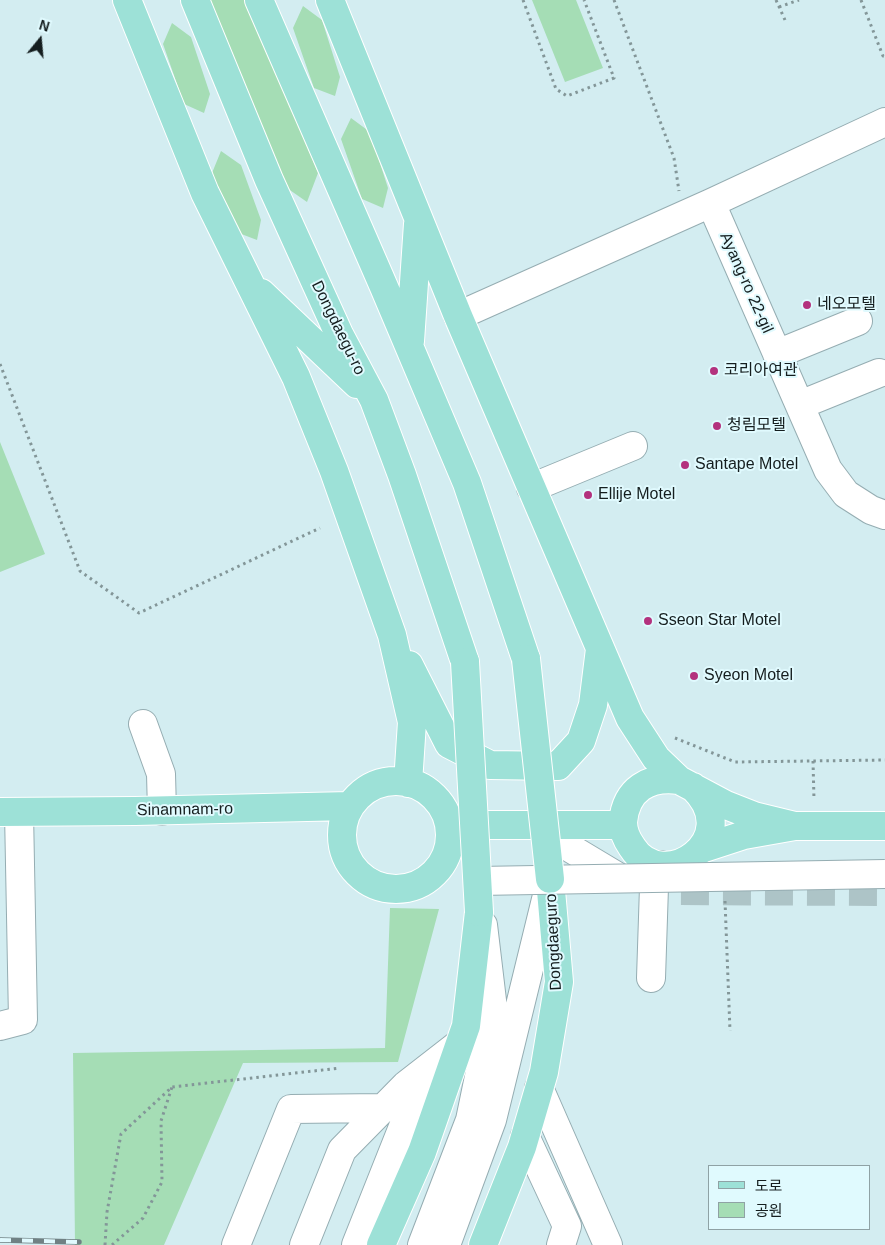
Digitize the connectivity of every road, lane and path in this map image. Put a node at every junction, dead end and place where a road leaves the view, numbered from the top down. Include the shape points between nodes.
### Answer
1 (127, 0) edge
2 (195, 0) edge
3 (259, 0) edge
4 (316, 0) edge
5 (523, 0) edge
6 (584, 0) edge
7 (614, 0) edge
8 (776, 0) edge
9 (799, 0) edge
10 (861, 0) edge
11 (779, 7) junction
12 (334, 8) edge
13 (785, 20) dead end
14 (885, 56) edge
15 (885, 122) edge
16 (679, 191) dead end
17 (711, 203) junction
18 (418, 218) junction
19 (248, 280) junction
20 (458, 316) junction
21 (858, 321) dead end
22 (410, 348) junction
23 (777, 354) junction
24 (0, 364) edge
25 (879, 373) dead end
26 (374, 400) junction
27 (800, 405) junction
28 (633, 446) dead end
29 (531, 488) junction
30 (885, 515) edge
31 (320, 528) dead end
32 (392, 635) junction
33 (600, 649) junction
34 (143, 724) dead end
35 (671, 737) dead end
36 (885, 760) edge
37 (408, 783) junction
38 (685, 783) junction
39 (350, 806) junction
40 (162, 811) junction
41 (10, 812) edge
42 (623, 825) junction
43 (450, 826) junction
44 (795, 826) junction
45 (885, 826) edge
46 (545, 833) junction
47 (701, 850) junction
48 (654, 863) junction
49 (885, 874) edge
50 (620, 878) junction
51 (550, 879) junction
52 (478, 881) junction
53 (725, 901) dead end
54 (651, 978) dead end
55 (0, 1026) edge
56 (730, 1031) dead end
57 (460, 1043) junction
58 (340, 1068) dead end
59 (426, 1070) junction
60 (172, 1087) junction
61 (539, 1088) junction
62 (383, 1108) junction
63 (526, 1136) junction
64 (568, 1239) edge
65 (105, 1245) edge
66 (112, 1245) edge
67 (236, 1245) edge
68 (304, 1245) edge
69 (356, 1245) edge
70 (382, 1245) edge
71 (422, 1245) edge
72 (446, 1245) edge
73 (483, 1245) edge
74 (608, 1245) edge

1 - 19 main road via 205,193
2 - 26 main road, Dongdaegu-ro via 269,180 339,334
3 - 22 main road
4 - 12 main road
5 - 6 path via 556,89 567,96 614,78
7 - 16 path via 674,158
8 - 11 path
9 - 11 path
10 - 14 path
11 - 13 path
12 - 18 main road
15 - 17 street
17 - 20 street
17 - 23 street, Ayang-ro 22-gil
18 - 20 main road
18 - 22 main road
19 - 26 main road
19 - 32 main road via 296,377 334,471
20 - 29 main road
21 - 23 street
22 - 46 main road, Dongdaeguro, bridge via 467,483 526,658
23 - 27 street, Ayang-ro 22-gil
24 - 31 path via 80,571 138,614
25 - 27 street
26 - 52 main road, Dongdaegu-ro, bridge via 465,662
27 - 30 street, Ayang-ro 22-gil via 828,470 846,494
28 - 29 street
29 - 33 main road
32 - 33 main road via 449,744 490,765 558,766 580,741 593,705
32 - 37 main road via 412,722
33 - 38 main road via 630,718 656,758
34 - 40 street via 161,774
35 - 36 path via 735,762
37 - 39 main road via 379,784 363,792
37 - 43 main road via 432,794 444,808
38 - 42 main road via 665,778 639,788 624,811
38 - 44 main road via 754,816
38 - 47 main road via 702,796 709,808 709,836
39 - 40 main road, Sinamnam-ro
39 - 43 main road via 343,823 346,857 363,877 386,888 404,889 435,874 445,860
40 - 41 main road, Sinamnam-ro
41 - 55 street, Sinamnam-ro via 23,1020
42 - 43 main road
42 - 48 main road via 635,852
44 - 45 main road
44 - 47 main road via 744,835
46 - 50 street
46 - 51 main road, Dongdaeguro, bridge
47 - 48 main road via 676,865
48 - 54 street
49 - 50 street, bridge
50 - 51 street, bridge
51 - 52 street, bridge
51 - 61 main road, Dongdaeguro via 559,982
51 - 72 street via 492,1120
52 - 57 main road, Dongdaegu-ro, bridge via 479,912 466,1026
52 - 71 street, bridge via 493,1009 470,1120
53 - 56 path
57 - 59 street
57 - 70 main road, Dongdaegu-ro via 422,1152
58 - 60 path
59 - 62 street
59 - 69 street
60 - 65 path via 121,1134 107,1212
60 - 66 path via 161,1121 162,1182 142,1218
61 - 63 main road, Dongdaeguro
61 - 74 street
62 - 67 street via 291,1110
62 - 68 street via 342,1150
63 - 64 street
63 - 73 main road, Dongdaeguro

